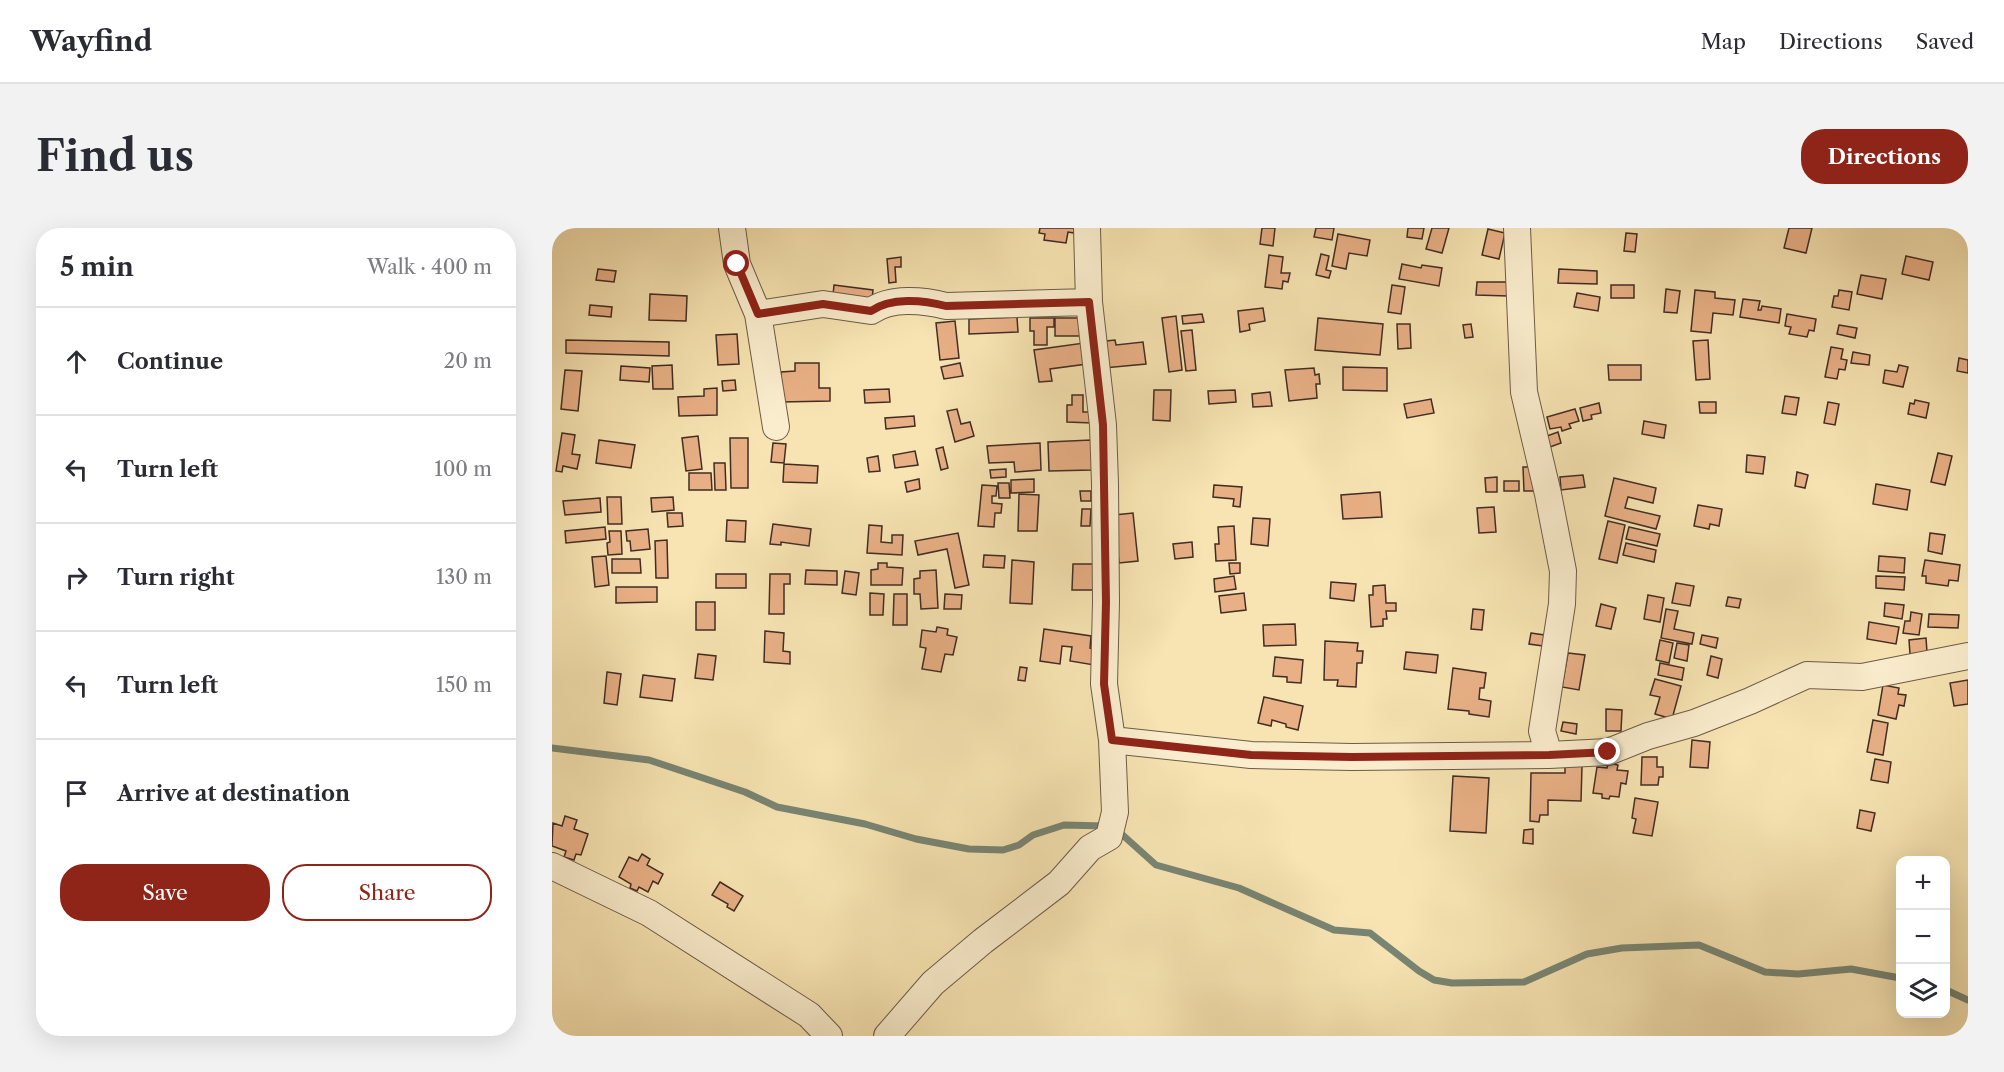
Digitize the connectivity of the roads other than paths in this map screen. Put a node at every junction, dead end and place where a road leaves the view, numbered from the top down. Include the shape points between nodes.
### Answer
1 (732, 228) edge
2 (1087, 228) edge
3 (1516, 228) edge
4 (1089, 302) junction
5 (758, 314) junction
6 (776, 427) dead end
7 (1968, 656) edge
8 (1112, 740) junction
9 (1549, 755) junction
10 (552, 866) edge
11 (829, 1036) edge
12 (887, 1036) edge

1 - 5 street via 737,264
2 - 4 street
3 - 9 street via 1524,392 1563,570 1562,604 1542,731
4 - 5 street via 946,306 894,302 871,311 823,304
4 - 8 street via 1103,425 1104,684
5 - 6 street
7 - 9 street via 1862,677 1807,675 1694,723 1608,752
8 - 9 street via 1251,755
8 - 12 street via 1115,812 1108,837 1090,848 1059,883 933,983
10 - 11 street via 649,913 809,1015

